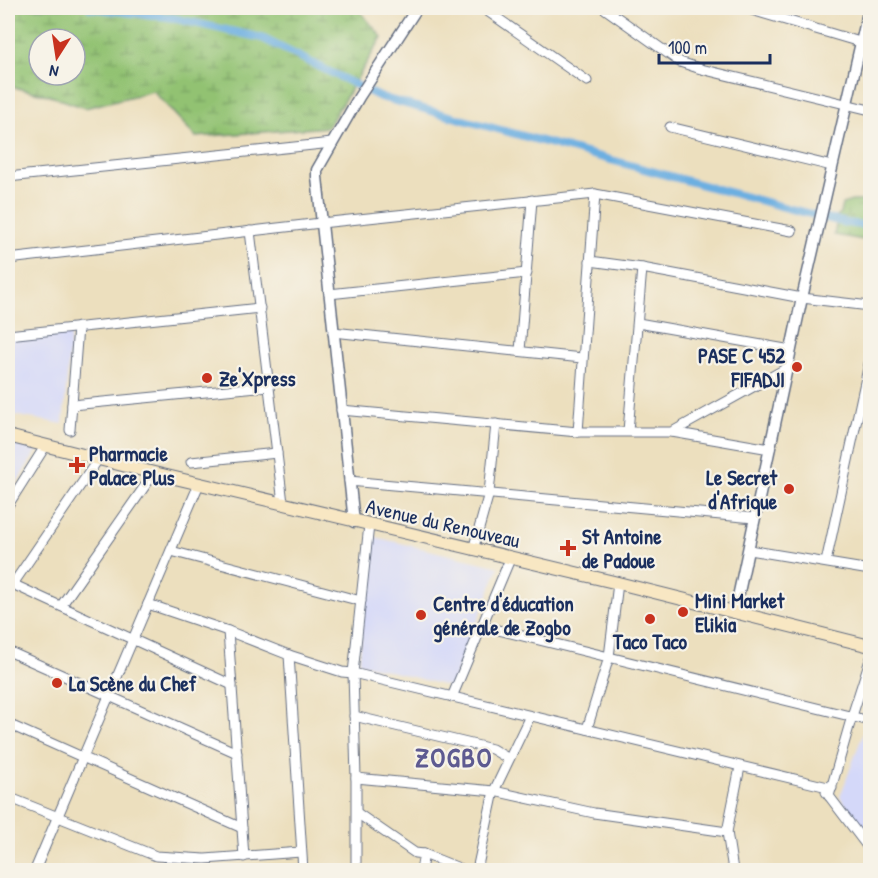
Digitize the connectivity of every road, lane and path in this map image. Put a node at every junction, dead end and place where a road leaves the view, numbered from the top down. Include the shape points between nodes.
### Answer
1 (417, 8) edge
2 (483, 8) edge
3 (604, 8) edge
4 (745, 8) edge
5 (869, 8) edge
6 (865, 43) edge
7 (587, 81) dead end
8 (846, 104) junction
9 (870, 110) edge
10 (670, 127) dead end
11 (332, 143) junction
12 (832, 166) junction
13 (8, 177) edge
14 (595, 194) junction
15 (532, 200) junction
16 (321, 223) junction
17 (250, 231) junction
18 (792, 231) dead end
19 (8, 259) edge
20 (590, 261) junction
21 (642, 268) junction
22 (527, 273) junction
23 (329, 294) junction
24 (802, 298) junction
25 (870, 306) edge
26 (260, 308) junction
27 (638, 323) junction
28 (78, 327) junction
29 (333, 332) junction
30 (8, 335) edge
31 (791, 350) junction
32 (519, 351) junction
33 (582, 358) junction
34 (870, 359) edge
35 (788, 368) junction
36 (269, 386) junction
37 (72, 405) junction
38 (341, 410) junction
39 (496, 424) junction
40 (70, 430) dead end
41 (628, 431) junction
42 (578, 432) junction
43 (672, 432) junction
44 (8, 436) edge
45 (46, 445) junction
46 (770, 449) junction
47 (277, 453) junction
48 (99, 458) junction
49 (191, 462) dead end
50 (154, 474) junction
51 (349, 481) junction
52 (199, 484) junction
53 (489, 493) junction
54 (284, 503) junction
55 (8, 505) edge
56 (754, 518) junction
57 (354, 522) junction
58 (369, 525) junction
59 (473, 550) junction
60 (749, 550) junction
61 (171, 551) junction
62 (510, 559) junction
63 (826, 562) junction
64 (870, 570) edge
65 (10, 583) edge
66 (618, 583) junction
67 (361, 601) junction
68 (148, 604) junction
69 (60, 606) junction
70 (735, 611) junction
71 (482, 626) junction
72 (228, 631) junction
73 (132, 641) junction
74 (870, 646) edge
75 (8, 651) edge
76 (289, 656) junction
77 (609, 657) junction
78 (870, 660) edge
79 (353, 673) junction
80 (232, 685) junction
81 (109, 696) junction
82 (452, 697) junction
83 (354, 716) junction
84 (530, 716) junction
85 (852, 716) junction
86 (870, 721) edge
87 (8, 724) edge
88 (587, 729) junction
89 (237, 753) junction
90 (83, 758) junction
91 (509, 759) junction
92 (740, 767) junction
93 (356, 778) junction
94 (494, 791) junction
95 (831, 792) junction
96 (8, 797) edge
97 (357, 813) junction
98 (57, 818) junction
99 (242, 828) junction
100 (727, 832) junction
101 (870, 850) edge
102 (301, 852) junction
103 (424, 854) junction
104 (244, 857) junction
105 (35, 870) edge
106 (303, 870) edge
107 (356, 870) edge
108 (421, 870) edge
109 (464, 870) edge
110 (477, 870) edge
111 (733, 870) edge

1 - 11 street
2 - 7 street
3 - 8 street via 680,62
4 - 6 street
5 - 6 street
6 - 8 street
8 - 9 street
8 - 12 street
10 - 12 street
11 - 13 street
11 - 16 street via 316,177
12 - 24 street
14 - 15 street
14 - 18 street
14 - 20 street
15 - 16 street
15 - 22 street
16 - 17 street
16 - 23 street
17 - 19 street
17 - 26 street
20 - 21 street
20 - 33 street
21 - 24 street
21 - 27 street
22 - 23 street
22 - 32 street
23 - 29 street
24 - 25 street
24 - 31 street
26 - 28 street
26 - 36 street
27 - 31 street
27 - 41 street
28 - 30 street
28 - 37 street
29 - 32 street
29 - 38 street
31 - 35 street
32 - 33 street
33 - 42 street
34 - 63 street
35 - 43 street
35 - 46 street
36 - 37 street
36 - 47 street
37 - 40 street
38 - 39 street
38 - 51 street
39 - 42 street
39 - 53 street
41 - 42 street
41 - 43 street
43 - 46 street
44 - 45 main road, Avenue du Renouveau
45 - 48 main road, Avenue du Renouveau
45 - 55 street
46 - 56 street
47 - 49 street
47 - 54 street
48 - 50 main road, Avenue du Renouveau
48 - 65 street
50 - 52 main road, Avenue du Renouveau
50 - 69 street
51 - 53 street
51 - 57 street
52 - 54 main road, Avenue du Renouveau
52 - 61 street
53 - 56 street
53 - 59 street
54 - 57 main road, Avenue du Renouveau
56 - 60 street
57 - 58 main road, Avenue du Renouveau
58 - 59 main road, Avenue du Renouveau
58 - 67 street
59 - 62 main road, Avenue du Renouveau
60 - 63 street
60 - 70 street
61 - 67 street
61 - 68 street
62 - 66 main road, Avenue du Renouveau
62 - 71 street
63 - 64 street
65 - 69 street
66 - 70 main road, Avenue du Renouveau
66 - 77 street
67 - 79 street
68 - 72 street
68 - 73 street
69 - 73 street
70 - 74 main road, Avenue du Renouveau
71 - 77 street
71 - 82 street
72 - 76 street
72 - 80 street
73 - 80 street
73 - 81 street
75 - 81 street
76 - 79 street
76 - 102 street
77 - 85 street
77 - 88 street
78 - 85 street
79 - 82 street
79 - 83 street
80 - 89 street
81 - 89 street
81 - 90 street
82 - 84 street
83 - 91 street via 492,749
83 - 93 street
84 - 88 street
84 - 91 street
85 - 86 street
85 - 95 street
87 - 90 street
88 - 92 street
89 - 99 street
90 - 98 street
90 - 99 street
91 - 94 street
92 - 95 street via 821,786
92 - 100 street
93 - 94 street
93 - 97 street
94 - 100 street via 594,813
94 - 110 street
95 - 101 street
96 - 98 street
97 - 103 street via 415,853
97 - 107 street
98 - 104 street via 156,856
98 - 105 street
99 - 104 street
100 - 111 street
102 - 104 street
102 - 106 street
103 - 108 street
103 - 109 street

